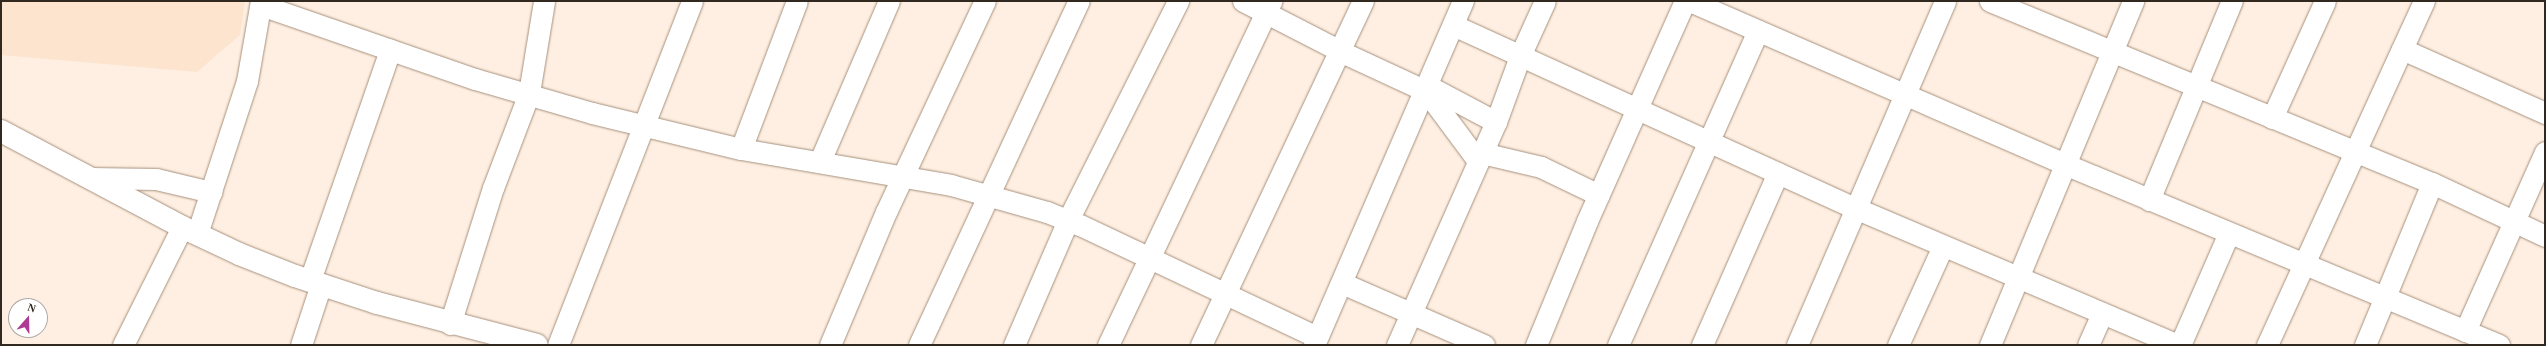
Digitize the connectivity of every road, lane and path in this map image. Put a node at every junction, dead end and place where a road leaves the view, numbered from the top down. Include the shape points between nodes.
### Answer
1 (544, 1) edge
2 (692, 1) edge
3 (797, 1) edge
4 (889, 1) edge
5 (985, 1) edge
6 (1080, 1) edge
7 (1178, 1) edge
8 (1243, 1) edge
9 (1363, 1) edge
10 (1464, 1) edge
11 (1545, 1) edge
12 (1685, 1) edge
13 (1690, 1) edge
14 (1945, 1) edge
15 (1990, 1) edge
16 (2133, 1) edge
17 (2232, 1) edge
18 (2326, 1) edge
19 (2424, 1) edge
20 (261, 3) edge
21 (1268, 7) edge
22 (1453, 25) junction
23 (1758, 31) junction
24 (2402, 49) junction
25 (390, 50) junction
26 (1340, 51) junction
27 (2113, 51) junction
28 (1520, 56) junction
29 (2196, 85) junction
30 (1427, 88) junction
31 (529, 93) junction
32 (1906, 96) junction
33 (1637, 109) junction
34 (2545, 113) edge
35 (2272, 118) junction
36 (1496, 122) junction
37 (645, 125) junction
38 (1, 131) edge
39 (1710, 142) junction
40 (741, 149) junction
41 (2354, 151) junction
42 (2545, 152) edge
43 (1480, 157) junction
44 (820, 161) junction
45 (2067, 165) junction
46 (1778, 173) junction
47 (904, 175) junction
48 (90, 178) junction
49 (2432, 182) junction
50 (211, 192) junction
51 (988, 195) junction
52 (1599, 195) junction
53 (2149, 200) junction
54 (1855, 208) junction
55 (1068, 220) junction
56 (2514, 222) junction
57 (189, 231) junction
58 (2229, 233) junction
59 (2545, 236) edge
60 (1943, 246) junction
61 (1149, 258) junction
62 (2305, 264) junction
63 (2018, 278) junction
64 (316, 282) junction
65 (1342, 283) junction
66 (1225, 295) junction
67 (2386, 298) junction
68 (2102, 313) junction
69 (1412, 314) junction
70 (450, 324) junction
71 (2460, 335) edge
72 (1316, 341) edge
73 (123, 345) edge
74 (301, 345) edge
75 (537, 345) edge
76 (558, 345) edge
77 (830, 345) edge
78 (919, 345) edge
79 (1014, 345) edge
80 (1108, 345) edge
81 (1201, 345) edge
82 (1397, 345) edge
83 (1484, 345) edge
84 (1536, 345) edge
85 (1618, 345) edge
86 (1702, 345) edge
87 (1797, 345) edge
88 (1898, 345) edge
89 (1990, 345) edge
90 (2088, 345) edge
91 (2177, 345) edge
92 (2180, 345) edge
93 (2267, 345) edge
94 (2365, 345) edge
95 (2499, 345) edge

1 - 31 street
2 - 37 street
3 - 40 street
4 - 44 street
5 - 47 street
6 - 51 street
7 - 55 street
8 - 21 street
9 - 26 street
10 - 22 street
11 - 28 street
12 - 33 street
13 - 23 street
14 - 32 street
15 - 27 street
16 - 27 street
17 - 29 street
18 - 35 street
19 - 24 street
20 - 25 street
20 - 50 street via 247,82
21 - 26 street
21 - 61 street
22 - 28 street
22 - 30 street
23 - 32 street
23 - 39 street
24 - 34 street
24 - 41 street
25 - 31 street
25 - 64 street
26 - 30 street
26 - 66 street
27 - 29 street
27 - 45 street
28 - 33 street
28 - 36 street
29 - 35 street
29 - 53 street
30 - 36 street
30 - 43 street
30 - 65 street
31 - 37 street via 592,113
31 - 70 street via 493,188
32 - 45 street
32 - 54 street
33 - 39 street
33 - 52 street
35 - 41 street
36 - 43 street
37 - 40 street
37 - 76 street
38 - 48 street
39 - 46 street
39 - 85 street
40 - 44 street
41 - 49 street
41 - 62 street
42 - 56 street
43 - 52 street via 1541,167
43 - 69 street
44 - 47 street
45 - 53 street
45 - 63 street
46 - 54 street
46 - 86 street
47 - 51 street
47 - 77 street
48 - 50 street via 156,179
48 - 57 street
49 - 56 street
49 - 67 street
50 - 57 street
51 - 55 street
51 - 78 street
52 - 84 street
53 - 58 street
54 - 60 street
54 - 87 street
55 - 61 street
55 - 79 street
56 - 59 street
56 - 71 street
57 - 64 street via 239,254
57 - 73 street
58 - 62 street
58 - 92 street
60 - 63 street
60 - 88 street
61 - 66 street
61 - 80 street
62 - 67 street
62 - 93 street
63 - 68 street
63 - 89 street
64 - 70 street
64 - 74 street
65 - 69 street
65 - 72 street
66 - 72 street
66 - 81 street
67 - 71 street
67 - 94 street
68 - 90 street
68 - 91 street
69 - 82 street
69 - 83 street
70 - 75 street
71 - 95 street

